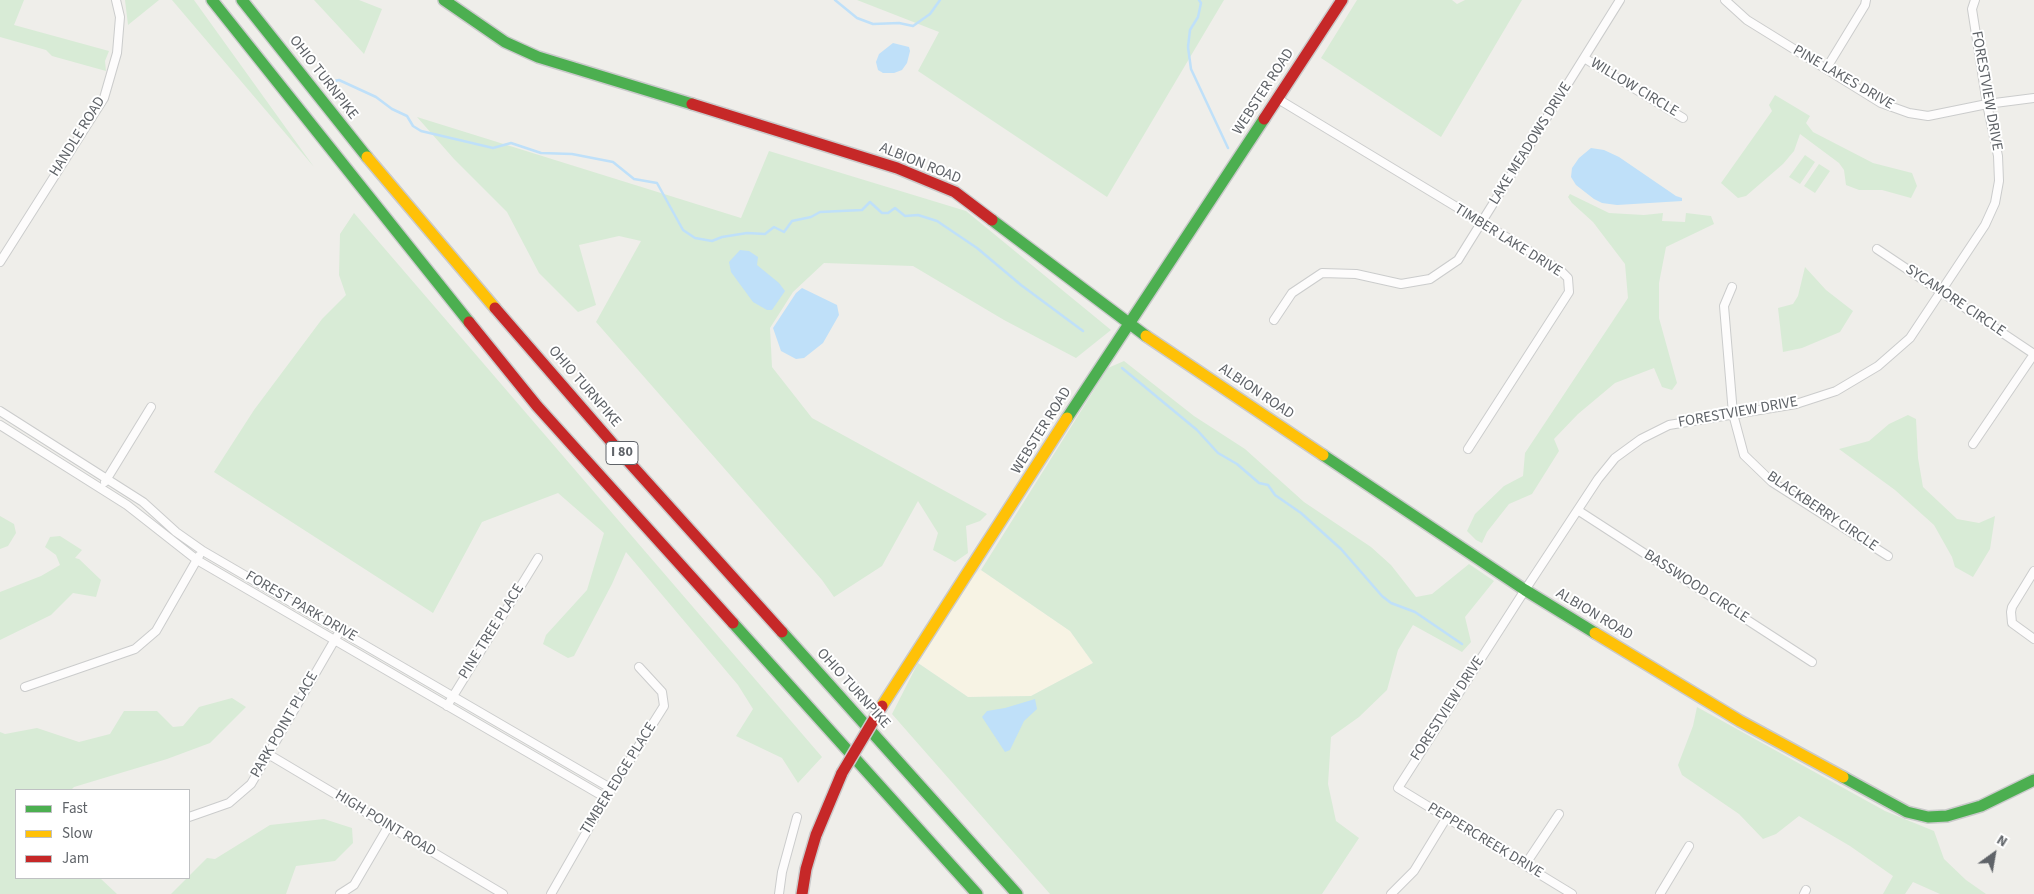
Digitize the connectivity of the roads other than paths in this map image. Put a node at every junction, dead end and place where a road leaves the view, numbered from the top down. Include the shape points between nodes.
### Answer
1 (116, 0) edge
2 (212, 0) edge
3 (242, 0) edge
4 (444, 0) edge
5 (1342, 0) edge
6 (1620, 0) edge
7 (1725, 0) edge
8 (1866, 0) edge
9 (1975, 0) edge
10 (1584, 58) junction
11 (1826, 69) junction
12 (2034, 98) edge
13 (1278, 99) junction
14 (1987, 104) junction
15 (1683, 118) dead end
16 (1482, 224) junction
17 (1877, 249) dead end
18 (0, 262) edge
19 (1732, 287) dead end
20 (1942, 293) junction
21 (1274, 320) dead end
22 (1128, 324) junction
23 (2034, 354) edge
24 (151, 407) dead end
25 (0, 411) edge
26 (1733, 414) junction
27 (0, 425) edge
28 (1972, 444) dead end
29 (1468, 449) dead end
30 (108, 478) junction
31 (102, 488) junction
32 (1579, 511) junction
33 (203, 550) junction
34 (1888, 556) dead end
35 (538, 558) dead end
36 (197, 560) junction
37 (2034, 571) edge
38 (1525, 590) junction
39 (340, 630) junction
40 (335, 639) junction
41 (2034, 639) edge
42 (1812, 662) dead end
43 (639, 667) dead end
44 (25, 687) dead end
45 (453, 696) junction
46 (447, 706) junction
47 (268, 754) junction
48 (2034, 780) edge
49 (1398, 788) joint
50 (612, 789) junction
51 (606, 798) junction
52 (1559, 814) dead end
53 (190, 817) edge
54 (797, 817) dead end
55 (1447, 817) junction
56 (388, 827) junction
57 (1689, 846) dead end
58 (1525, 865) junction
59 (340, 894) edge
60 (502, 894) edge
61 (551, 894) edge
62 (778, 894) edge
63 (802, 894) edge
64 (977, 894) edge
65 (1016, 894) edge
66 (1391, 894) edge
67 (1572, 894) edge
68 (1660, 894) edge

1 - 18 street, HANDLE ROAD via 120,17 117,53 104,98
2 - 64 main road, I 80 via 537,406
3 - 65 main road, OHIO TURNPIKE / I 80 via 396,194 627,460
4 - 22 main road, ALBION ROAD via 505,42 538,57 897,168 955,192
5 - 13 main road, WEBSTER ROAD
6 - 10 street, LAKE MEADOWS DRIVE
7 - 11 street, PINE LAKES DRIVE via 1747,20
8 - 11 street
9 - 14 street, FORESTVIEW DRIVE via 1972,9
10 - 15 street, WILLOW CIRCLE
10 - 16 street, LAKE MEADOWS DRIVE
11 - 14 street, PINE LAKES DRIVE via 1882,104 1908,113 1928,116
12 - 14 street, PINE LAKES DRIVE
13 - 16 street, TIMBER LAKE DRIVE
13 - 22 main road, WEBSTER ROAD
14 - 20 street, FORESTVIEW DRIVE via 1998,156 1999,181 1995,203 1985,225
16 - 21 street, LAKE MEADOWS DRIVE via 1458,260 1430,280 1401,284 1356,274 1322,273 1292,293
16 - 29 street, TIMBER LAKE DRIVE via 1559,269 1568,278 1569,292
17 - 20 street, SYCAMORE CIRCLE
19 - 26 street, BLACKBERRY CIRCLE via 1724,306
20 - 23 street, SYCAMORE CIRCLE
20 - 26 street, FORESTVIEW DRIVE via 1910,338 1878,366 1836,391 1796,404
22 - 38 main road, ALBION ROAD
22 - 63 main road, WEBSTER ROAD, bridge via 842,773 816,835
23 - 28 street
24 - 30 street
25 - 30 street, FOREST PARK DRIVE
26 - 32 street, FORESTVIEW DRIVE via 1669,425 1641,439 1615,458
26 - 34 street, BLACKBERRY CIRCLE via 1744,456 1772,482
27 - 31 street, FOREST PARK DRIVE
30 - 31 street
30 - 33 street, FOREST PARK DRIVE
31 - 36 street, FOREST PARK DRIVE
32 - 38 street, FORESTVIEW DRIVE
32 - 42 street, BASSWOOD CIRCLE
33 - 36 street
33 - 39 street, FOREST PARK DRIVE
35 - 45 street, PINE TREE PLACE
36 - 40 street, FOREST PARK DRIVE
36 - 44 street via 156,632 135,650
37 - 41 street via 2011,612 2012,623
38 - 48 main road, ALBION ROAD via 1740,721 1907,812 1928,817 1947,816 1981,806
38 - 49 street, FORESTVIEW DRIVE
39 - 40 street, PARK POINT PLACE
39 - 45 street, FOREST PARK DRIVE
40 - 46 street, FOREST PARK DRIVE
40 - 47 street, PARK POINT PLACE
43 - 50 street, TIMBER EDGE PLACE via 662,692 664,706
45 - 46 street, PINE TREE PLACE
45 - 50 street, FOREST PARK DRIVE
46 - 51 street, FOREST PARK DRIVE
47 - 53 street, PARK POINT PLACE via 251,784 229,803
47 - 56 street, HIGH POINT ROAD
49 - 55 street, PEPPERCREEK DRIVE
50 - 51 street, TIMBER EDGE PLACE
51 - 61 street, TIMBER EDGE PLACE
52 - 58 street
54 - 62 street
55 - 58 street, PEPPERCREEK DRIVE
55 - 66 street via 1414,871
56 - 59 street via 354,885
56 - 60 street, HIGH POINT ROAD
57 - 68 street
58 - 67 street, PEPPERCREEK DRIVE

